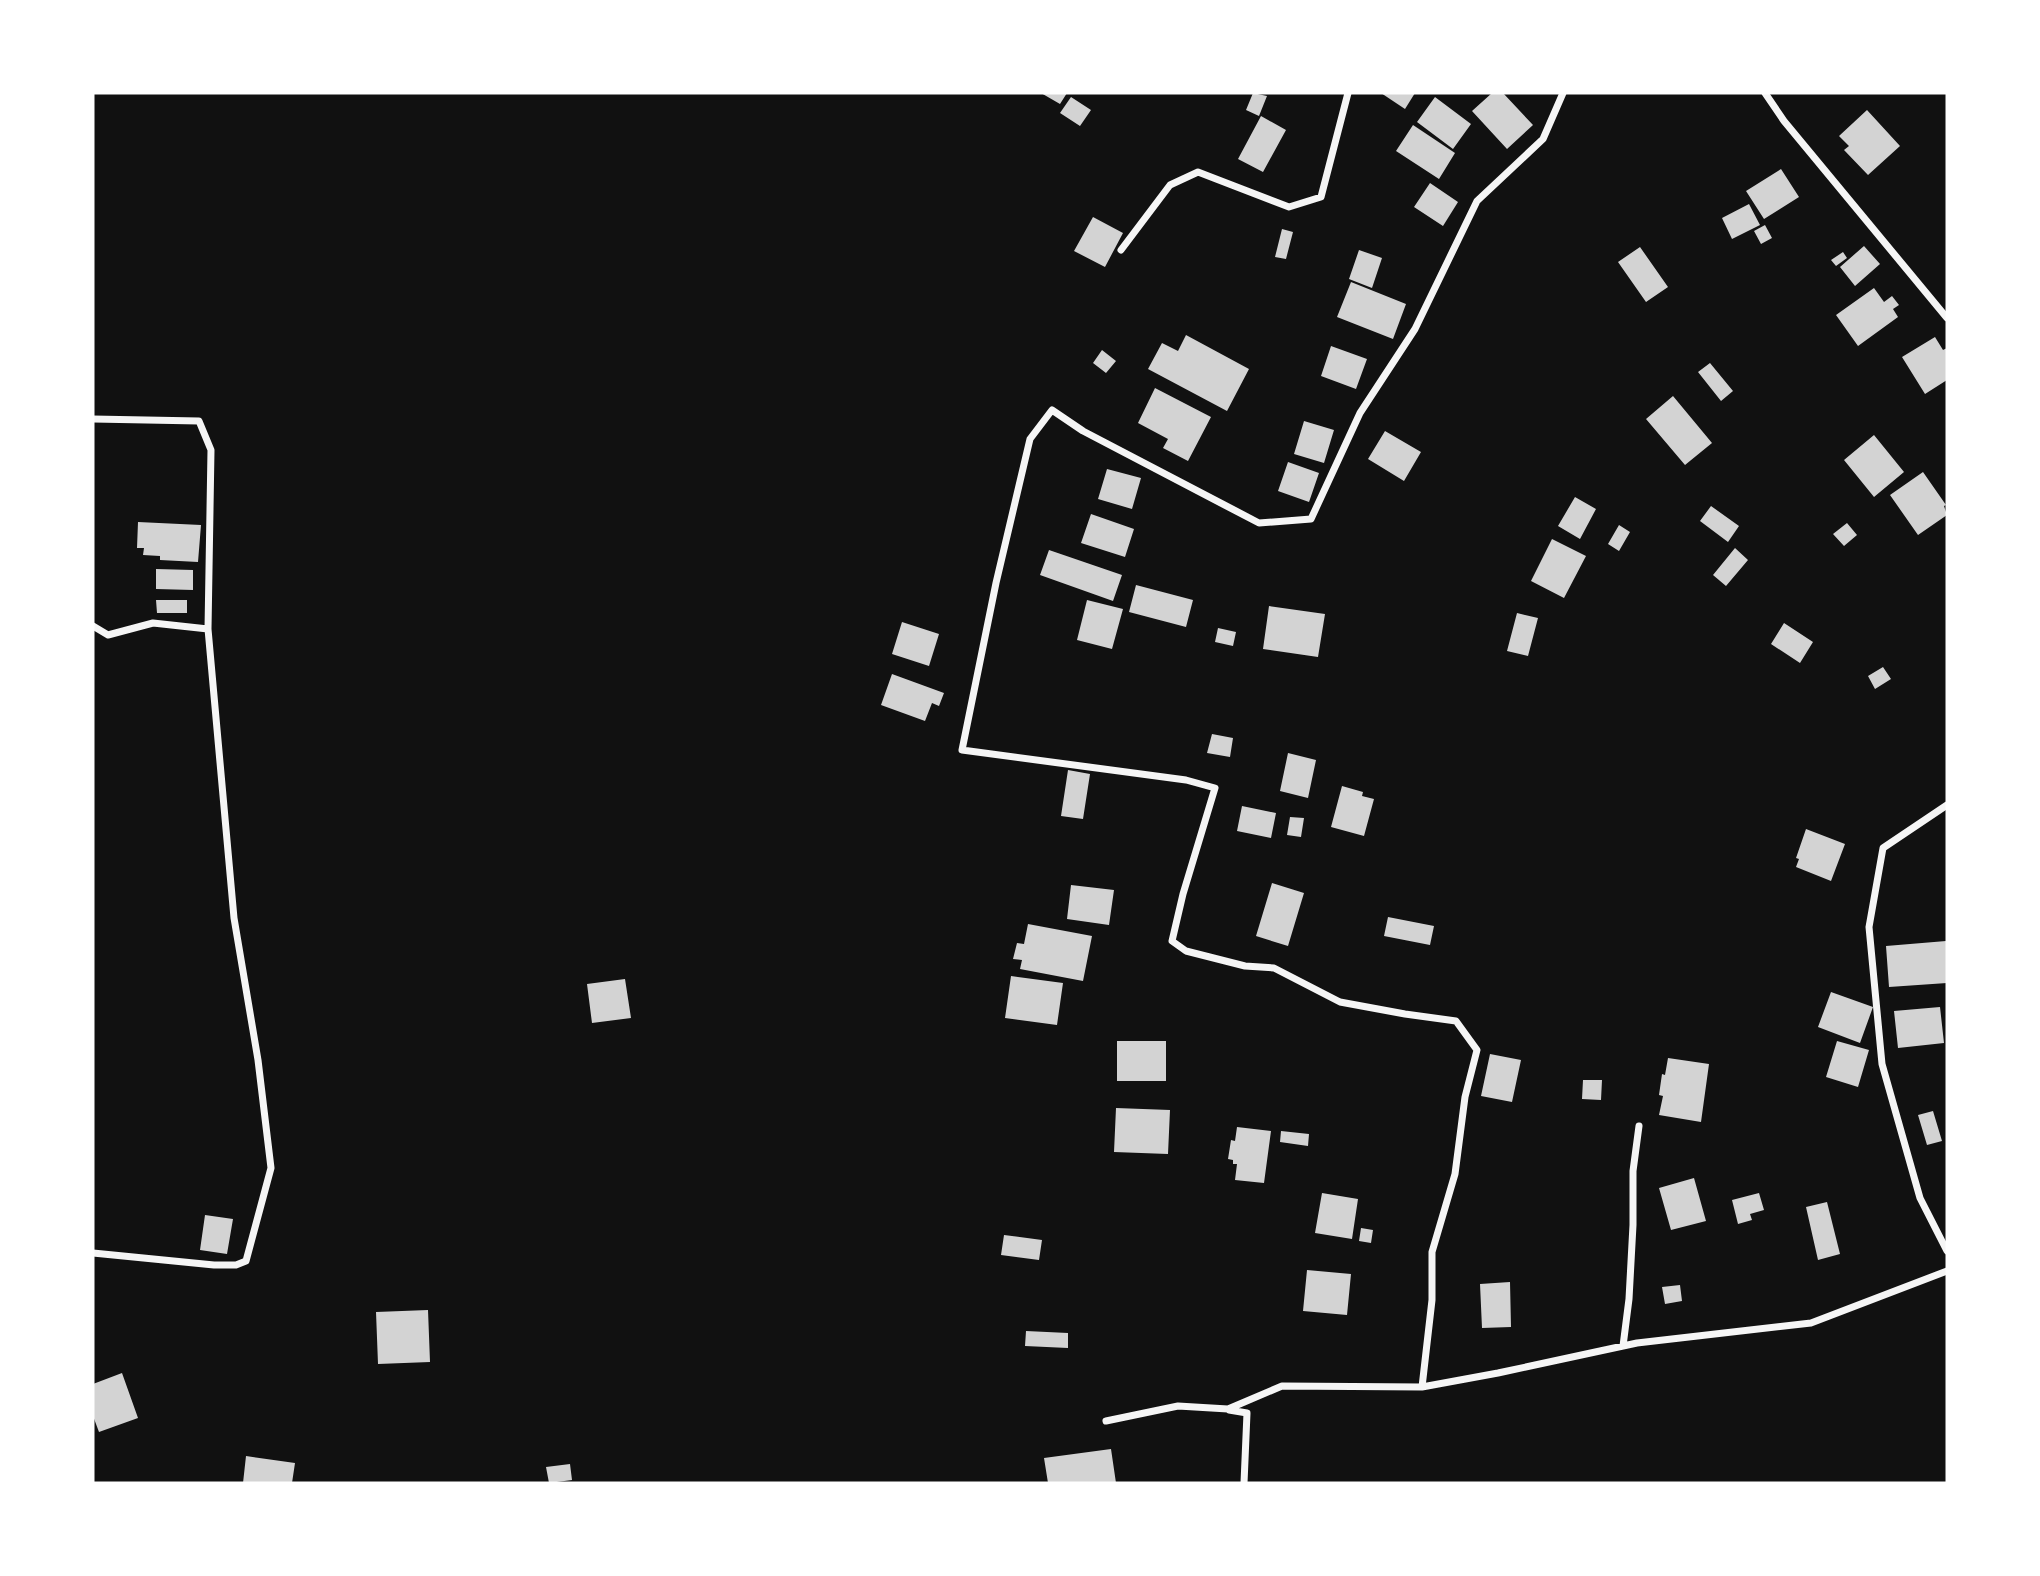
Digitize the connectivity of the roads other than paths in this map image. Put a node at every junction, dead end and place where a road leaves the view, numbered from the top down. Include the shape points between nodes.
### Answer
1 (1348, 93) edge
2 (1563, 93) edge
3 (1765, 93) edge
4 (1121, 250) dead end
5 (1947, 318) edge
6 (93, 419) edge
7 (93, 626) edge
8 (208, 629) junction
9 (1947, 805) edge
10 (1639, 1126) dead end
11 (1947, 1251) edge
12 (93, 1253) edge
13 (1947, 1271) edge
14 (1623, 1346) junction
15 (1422, 1387) junction
16 (1228, 1409) junction
17 (1106, 1420) dead end
18 (1244, 1483) edge

1 - 4 street via 1321,197 1289,206 1198,172 1170,185
2 - 15 street via 1543,139 1477,201 1415,329 1360,413 1311,519 1259,523 1083,431 1052,410 1030,439 962,750 1186,780 1215,788 1172,941 1186,951 1245,966 1274,968 1340,1002 1456,1021 1477,1050 1466,1089 1455,1174 1432,1252 1432,1300
3 - 5 street
6 - 8 street via 199,421 211,450
7 - 8 street via 108,635 153,623
8 - 12 street via 234,918 271,1168 246,1261 214,1265
9 - 11 street via 1883,849 1869,927 1882,1064 1920,1198
10 - 14 street
13 - 14 street via 1811,1323
14 - 15 street
15 - 16 street via 1282,1386
16 - 17 street via 1178,1406
16 - 18 street via 1247,1413

